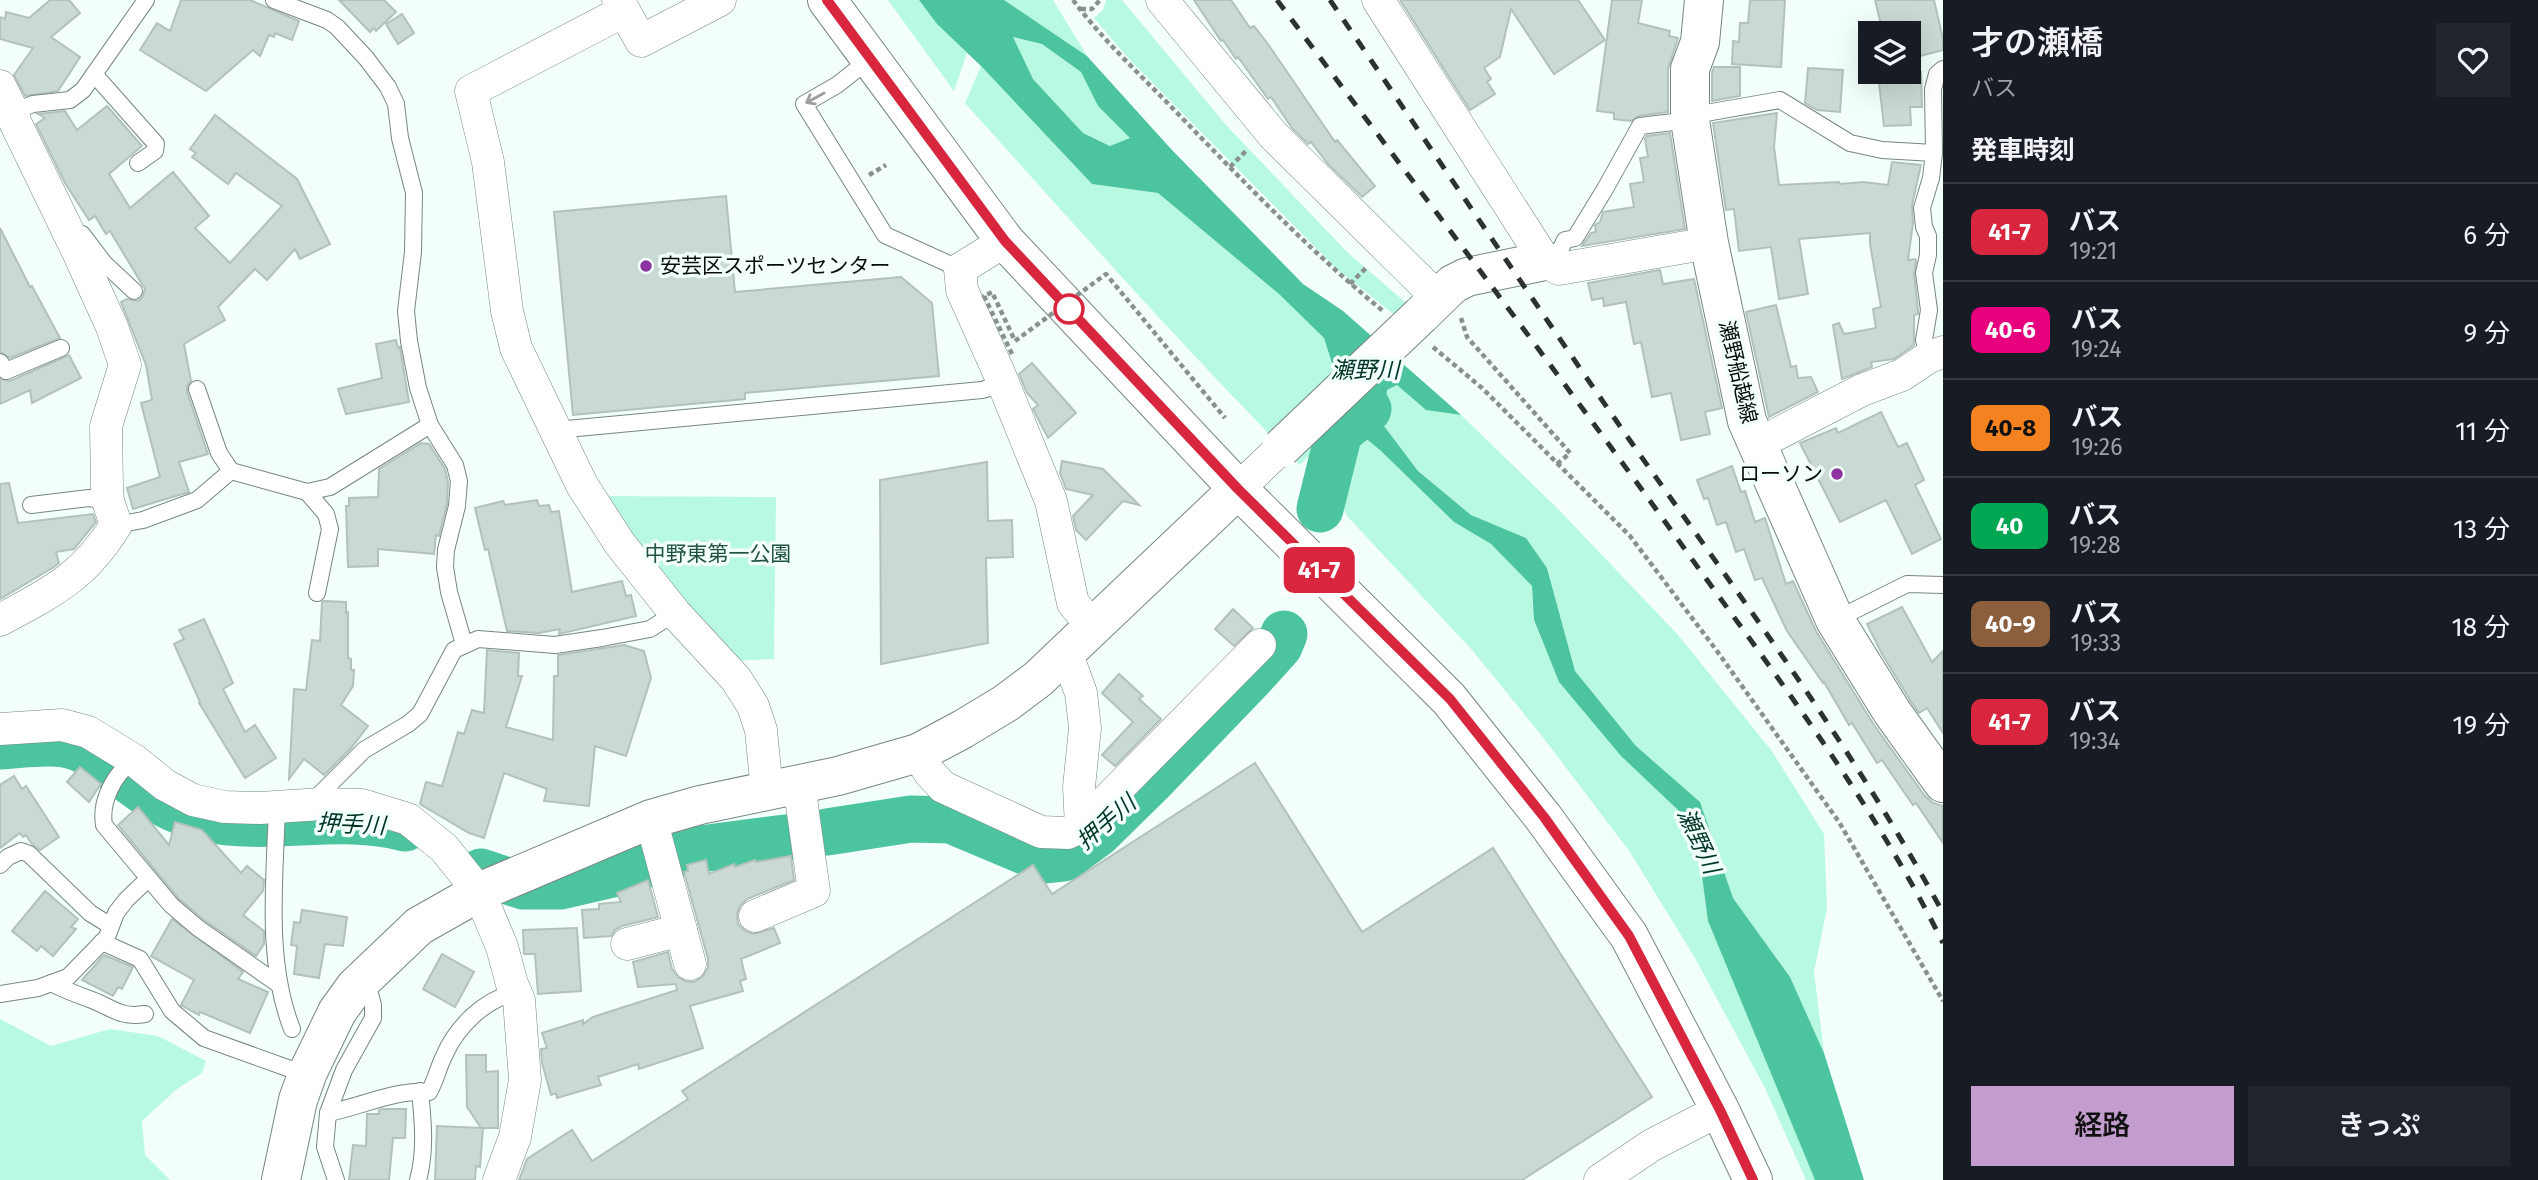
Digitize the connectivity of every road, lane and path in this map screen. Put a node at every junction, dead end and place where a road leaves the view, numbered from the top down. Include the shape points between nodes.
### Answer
1 (146, 0) edge
2 (274, 0) edge
3 (720, 0) edge
4 (827, 0) edge
5 (1100, 0) edge
6 (1162, 0) edge
7 (1378, 0) edge
8 (1704, 0) edge
9 (1074, 1) edge
10 (621, 6) edge
11 (1079, 8) junction
12 (870, 59) junction
13 (1943, 69) edge
14 (94, 74) junction
15 (7, 113) edge
16 (1690, 118) junction
17 (1938, 121) edge
18 (1934, 153) junction
19 (138, 163) dead end
20 (66, 225) junction
21 (1005, 241) junction
22 (1710, 243) junction
23 (1375, 260) dead end
24 (1549, 263) junction
25 (960, 269) junction
26 (1350, 284) junction
27 (134, 292) dead end
28 (1417, 317) junction
29 (61, 348) dead end
30 (1936, 355) edge
31 (0, 362) edge
32 (1008, 369) junction
33 (197, 389) dead end
34 (1225, 418) dead end
35 (430, 425) junction
36 (556, 430) junction
37 (1756, 445) junction
38 (1281, 448) joint
39 (1558, 464) junction
40 (231, 471) junction
41 (1238, 489) junction
42 (307, 492) junction
43 (31, 505) dead end
44 (112, 513) junction
45 (1943, 585) edge
46 (317, 593) dead end
47 (675, 613) junction
48 (0, 620) edge
49 (1835, 620) junction
50 (1093, 627) junction
51 (464, 643) junction
52 (1260, 645) dead end
53 (1066, 652) junction
54 (0, 729) edge
55 (918, 753) junction
56 (134, 760) junction
57 (1943, 783) edge
58 (783, 787) junction
59 (309, 805) junction
60 (277, 807) junction
61 (651, 819) junction
62 (1081, 826) junction
63 (0, 865) edge
64 (148, 879) junction
65 (478, 892) junction
66 (755, 916) dead end
67 (111, 926) junction
68 (681, 930) junction
69 (102, 942) junction
70 (627, 944) dead end
71 (690, 964) dead end
72 (365, 976) junction
73 (51, 983) junction
74 (278, 984) junction
75 (516, 992) junction
76 (0, 993) edge
77 (1943, 1001) edge
78 (145, 1014) dead end
79 (292, 1029) dead end
80 (307, 1075) junction
81 (421, 1091) junction
82 (1720, 1110) junction
83 (328, 1113) junction
84 (281, 1180) edge
85 (335, 1180) edge
86 (418, 1180) edge
87 (499, 1180) edge
88 (1600, 1180) edge
89 (1753, 1180) edge

1 - 14 lane
2 - 35 lane via 337,27 366,58 396,104 414,193 406,311 418,388
3 - 10 street via 641,41
4 - 12 main road
5 - 11 path via 1092,9
6 - 28 street
7 - 24 street
8 - 16 main road, 瀬野船越線 via 1700,42 1690,69
9 - 11 path
10 - 36 street via 471,91 488,162 516,348
11 - 26 path via 1230,167
12 - 21 main road
12 -> 25 lane via 804,104 885,235
13 - 17 lane via 1933,89
14 - 15 lane via 71,100 33,104
14 - 19 lane via 156,144 155,151
15 - 20 street
16 - 18 lane via 1780,100 1850,143
16 - 22 main road, 瀬野船越線
16 - 24 lane via 1640,126 1575,238 1565,240
17 - 18 lane
18 - 30 lane via 1922,208 1928,236 1924,273 1929,310 1924,340
20 - 27 lane via 76,227
20 - 44 street via 125,365 106,426
21 - 25 street
21 - 41 main road
22 - 24 street via 1578,267 1559,269
22 - 37 main road, 瀬野船越線
23 - 26 path
24 - 28 main road via 1467,277
25 - 32 street via 962,290
26 - 28 path
28 - 38 main road, bridge
28 - 39 path
28 - 39 path via 1460,309 1467,337 1570,453
29 - 31 lane via 6,372
30 - 37 street
32 - 34 path, bridge via 984,296 992,292 1015,341 1106,274
32 - 36 lane via 982,390
32 - 50 street via 1051,501 1073,603
33 - 40 lane via 219,453
35 - 42 lane via 330,487
35 - 51 lane via 455,465 459,481 445,567
36 - 47 street via 582,485 620,544
37 - 49 main road, 瀬野船越線
38 - 41 street
39 - 77 path via 1630,536 1717,651 1839,822
40 - 42 lane
40 - 44 lane via 197,500 143,520
41 - 50 main road
41 - 82 main road via 1450,699 1544,817 1629,936
42 - 46 lane via 326,514 330,529
43 - 44 lane via 89,498
44 - 48 street via 100,551 65,585
45 - 49 lane via 1907,584
47 - 51 lane via 650,629 555,645 478,639
47 - 58 street via 736,679 753,706
49 - 57 main road, 瀬野船越線
50 - 53 main road
51 - 59 lane via 454,650 420,713 364,750
52 - 62 street
53 - 55 main road via 1006,703
53 - 62 street via 1082,693
54 - 56 street via 62,725 88,732
55 - 58 main road
55 - 62 street via 943,787 1041,832 1068,833
56 - 60 street via 193,800 225,807
56 - 64 lane via 112,784 102,812 104,825
58 - 61 main road
58 - 66 street via 814,891
59 - 60 street
59 - 65 street via 362,805 408,819 444,848
60 - 74 lane via 274,906
61 - 65 main road
61 - 68 street
63 - 67 lane via 21,851 29,854 90,913
64 - 67 lane via 126,900
64 - 74 lane via 198,928
65 - 72 main road via 419,926
65 - 75 street
67 - 69 lane
68 - 70 street
68 - 71 street
69 - 73 lane via 68,977
69 - 80 lane via 140,959 172,1011 204,1038
72 - 80 main road via 337,1012
72 - 83 lane via 373,1018 344,1070
73 - 76 lane
73 - 78 lane via 111,1011
74 - 79 lane
75 - 81 lane via 498,996 462,1024 429,1092
75 - 87 street via 525,1080 515,1137
80 - 84 main road
81 - 83 lane
81 - 86 lane via 424,1130
82 - 88 street via 1652,1145
82 - 89 main road
83 - 85 lane via 325,1147

